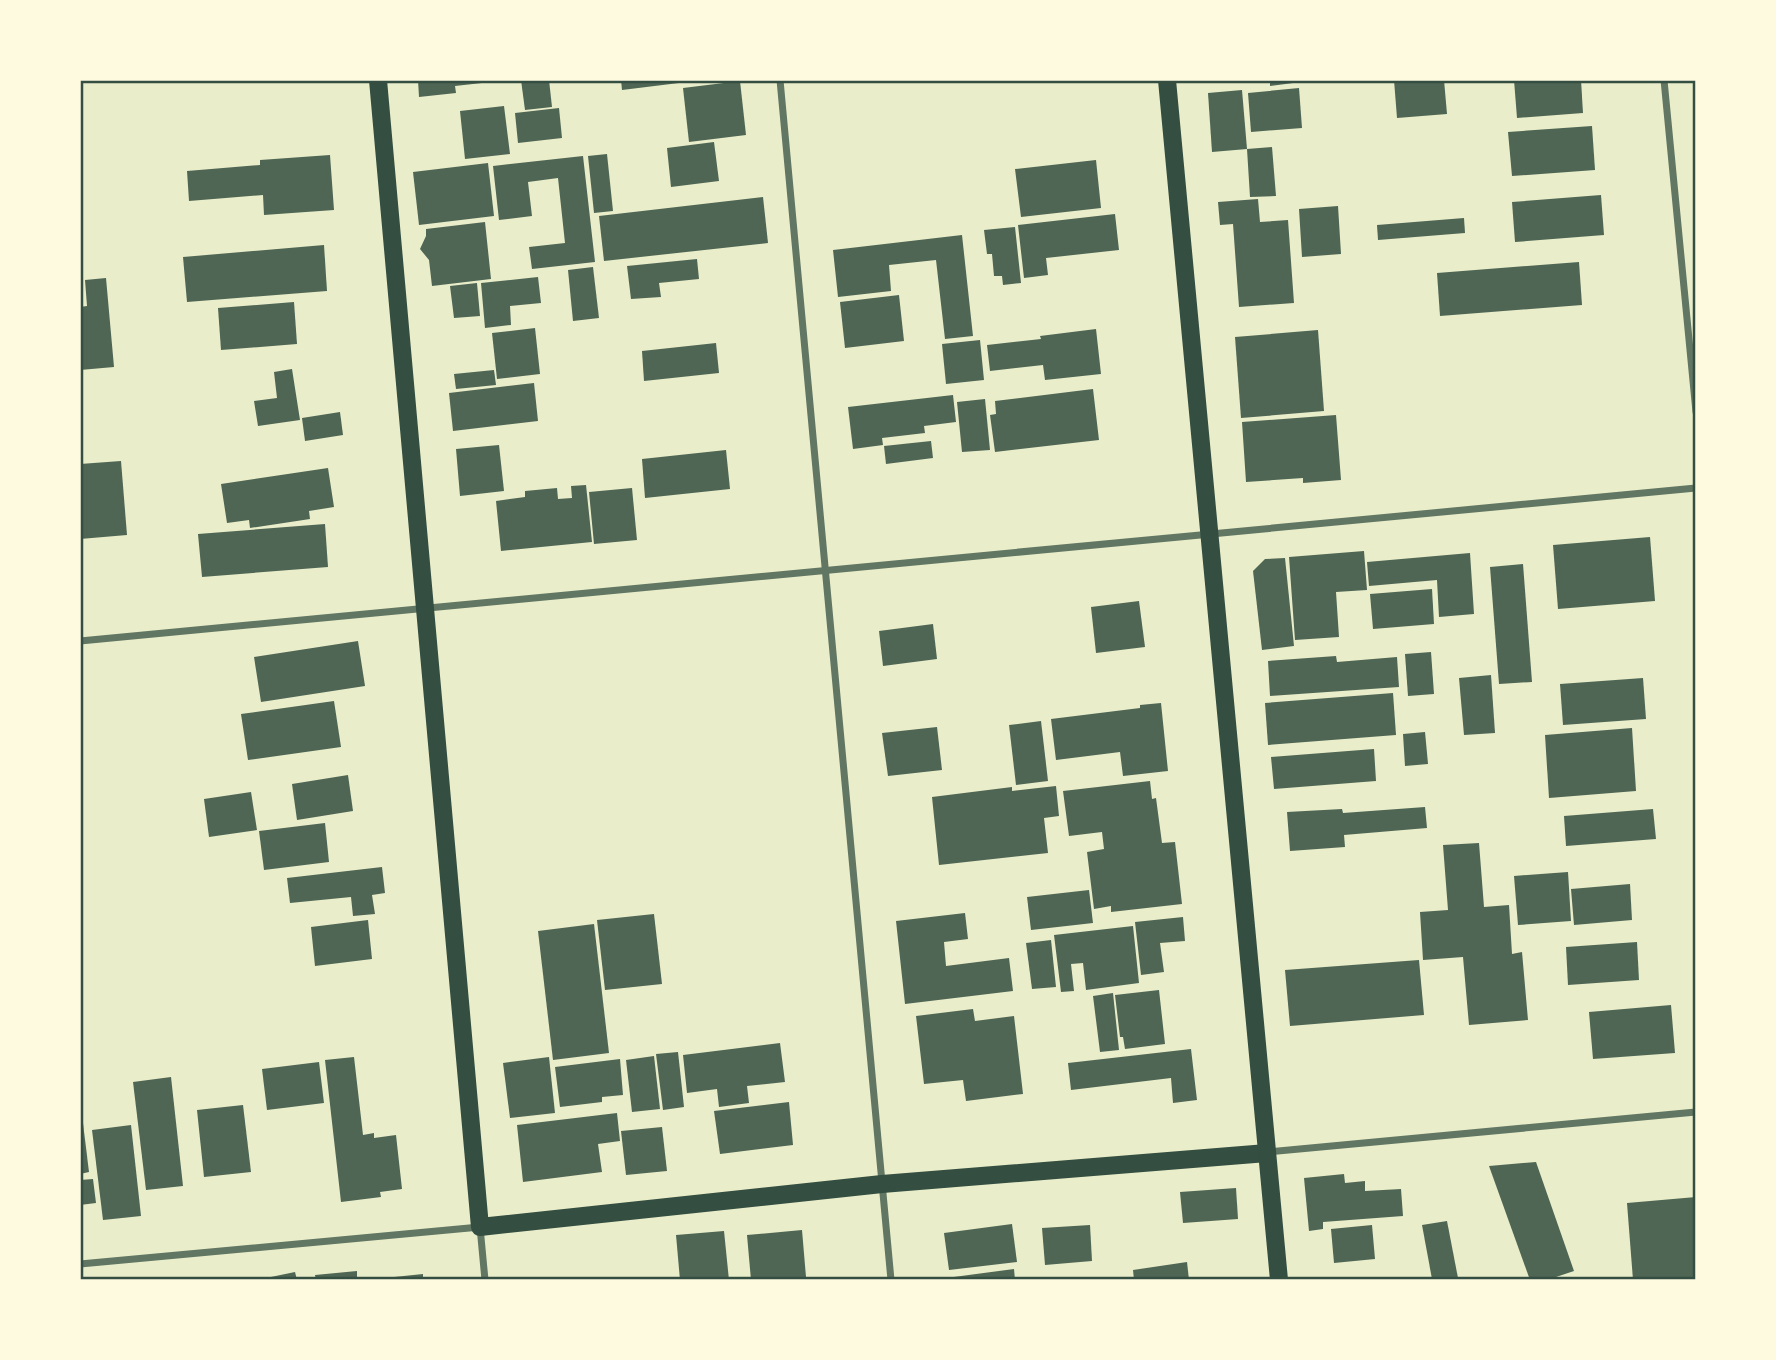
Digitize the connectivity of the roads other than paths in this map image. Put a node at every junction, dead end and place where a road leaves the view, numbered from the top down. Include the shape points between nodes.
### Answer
1 (378, 80) edge
2 (780, 80) edge
3 (1167, 80) edge
4 (1664, 80) edge
5 (1696, 412) edge
6 (1696, 488) edge
7 (1209, 534) junction
8 (825, 570) junction
9 (425, 609) junction
10 (80, 641) edge
11 (1696, 1112) edge
12 (1267, 1153) junction
13 (882, 1184) junction
14 (480, 1227) junction
15 (80, 1264) edge
16 (485, 1279) edge
17 (891, 1279) edge
18 (1279, 1279) edge

1 - 9 main road
2 - 8 street
3 - 7 main road
4 - 5 street
6 - 7 street
7 - 8 street
7 - 12 main road
8 - 9 street
8 - 13 street
9 - 10 street
9 - 14 main road
11 - 12 street
12 - 13 main road
12 - 18 main road
13 - 14 main road
13 - 17 street
14 - 15 street
14 - 16 street

